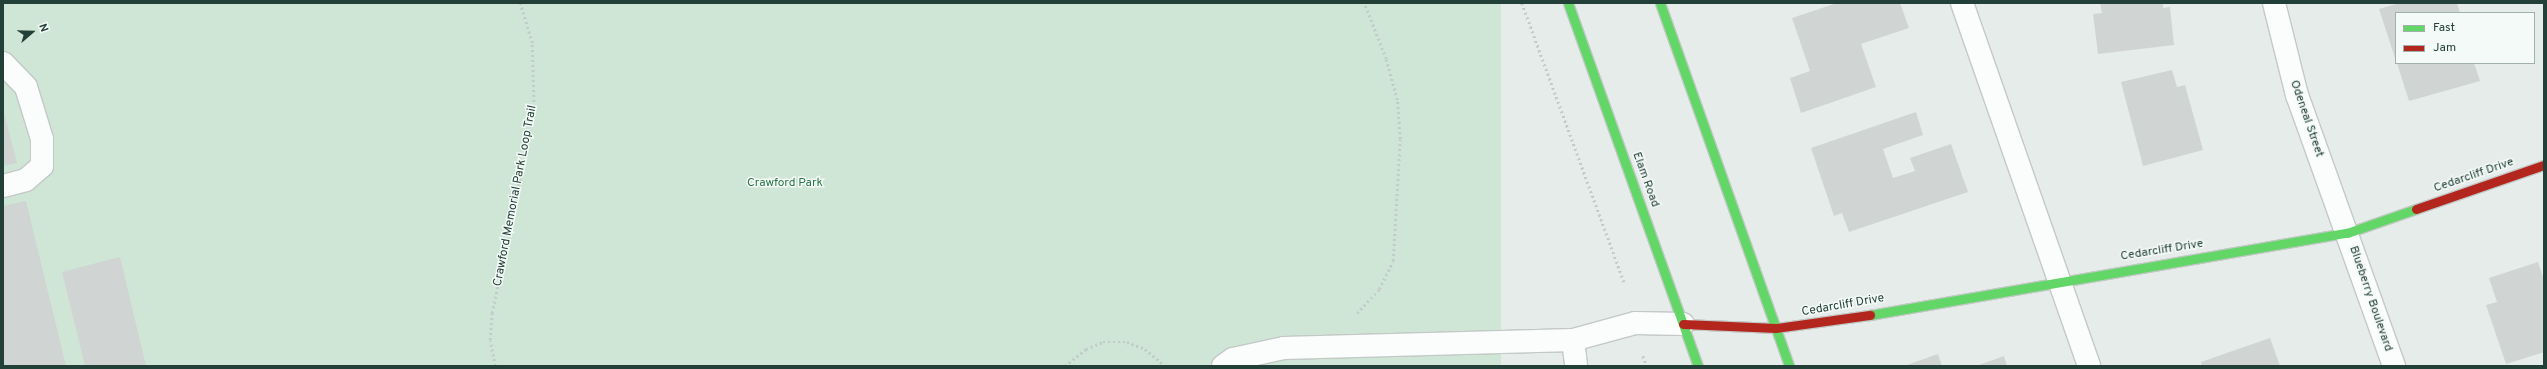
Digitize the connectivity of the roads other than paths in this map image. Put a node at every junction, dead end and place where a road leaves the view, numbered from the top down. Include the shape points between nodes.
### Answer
1 (1568, 3) edge
2 (1660, 3) edge
3 (1962, 3) edge
4 (2274, 3) edge
5 (3, 63) edge
6 (2544, 165) edge
7 (3, 186) edge
8 (2346, 233) junction
9 (2058, 280) junction
10 (1684, 324) junction
11 (1776, 328) junction
12 (1573, 340) junction
13 (1223, 366) edge
14 (1576, 366) edge
15 (1698, 366) edge
16 (1789, 366) edge
17 (2089, 366) edge
18 (2394, 366) edge

1 - 10 main road, Elam Road
2 - 11 main road
3 - 9 street
4 - 8 street, Odeneal Street via 2297,95
5 - 7 street via 26,87 42,139 42,166 26,180
6 - 8 main road, Cedarcliff Drive
8 - 9 main road, Cedarcliff Drive
8 - 18 street, Blueberry Boulevard
9 - 11 main road, Cedarcliff Drive via 1815,325
9 - 17 street
10 - 11 main road, Cedarcliff Drive
10 - 12 street via 1634,323
10 - 15 main road, Elam Road
11 - 16 main road
12 - 13 street via 1284,348 1233,359
12 - 14 street

